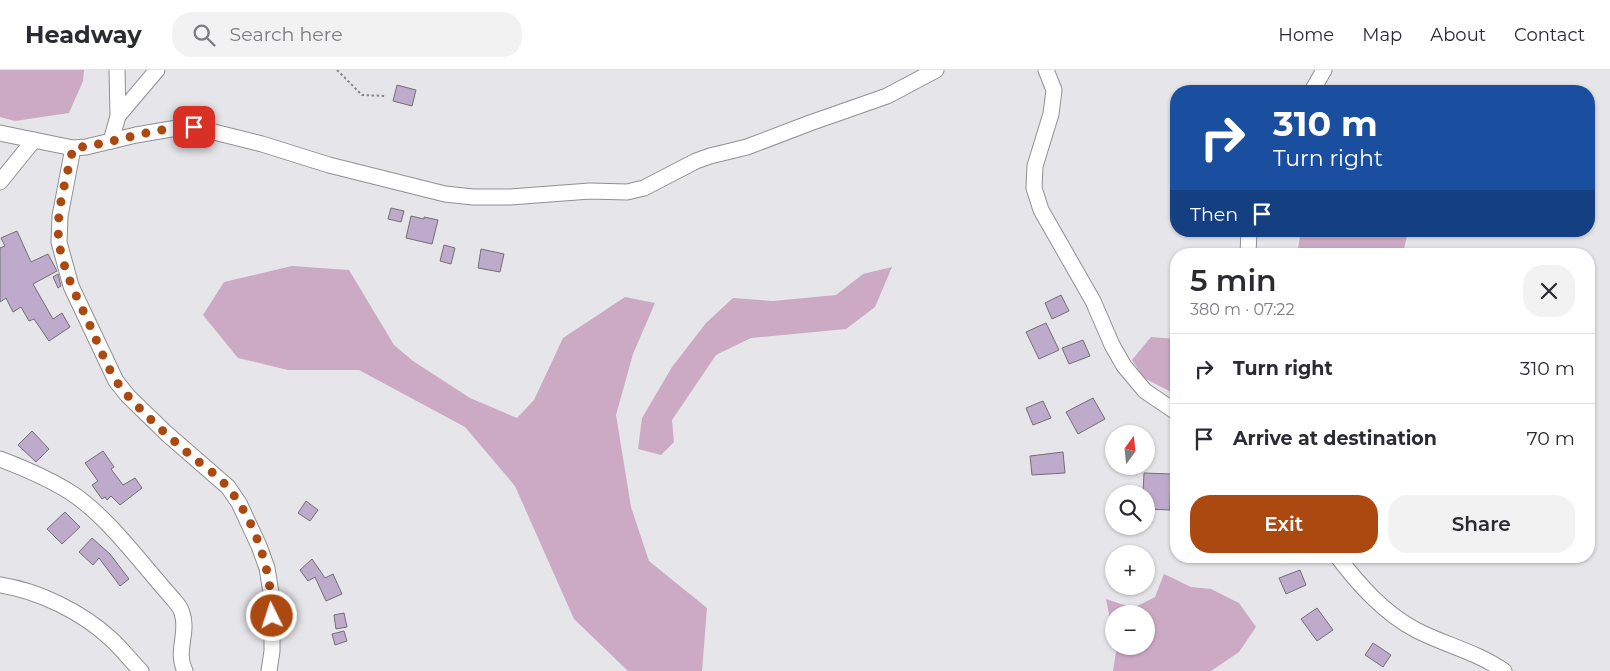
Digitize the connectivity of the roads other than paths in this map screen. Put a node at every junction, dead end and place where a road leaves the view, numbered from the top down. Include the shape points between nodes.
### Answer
1 (117, 70) edge
2 (157, 70) edge
3 (936, 70) edge
4 (1046, 70) edge
5 (1324, 70) edge
6 (1315, 85) edge
7 (118, 116) junction
8 (0, 133) edge
9 (34, 140) junction
10 (111, 141) junction
11 (73, 148) junction
12 (0, 182) edge
13 (1170, 408) edge
14 (0, 459) edge
15 (1343, 563) edge
16 (0, 585) edge
17 (141, 671) edge
18 (185, 671) edge
19 (269, 671) edge
20 (1504, 671) edge

1 - 7 street
2 - 7 street
3 - 10 street via 887,96 747,147 696,161 644,188 627,192 590,191 510,197 445,194 194,127
4 - 13 street via 1054,90 1051,114 1035,166 1034,188 1041,210 1093,301 1124,366 1145,391
5 - 6 street
7 - 10 street
8 - 9 street
9 - 11 street
9 - 12 street
10 - 11 street
11 - 19 street via 60,216 59,242 72,286 116,382 166,434 228,487 239,503 259,546 268,576 272,599
14 - 18 street via 52,481 74,495 100,517 174,600 184,618 181,660
15 - 20 street via 1387,611 1416,630 1491,662
16 - 17 street via 38,596 88,621 111,639

